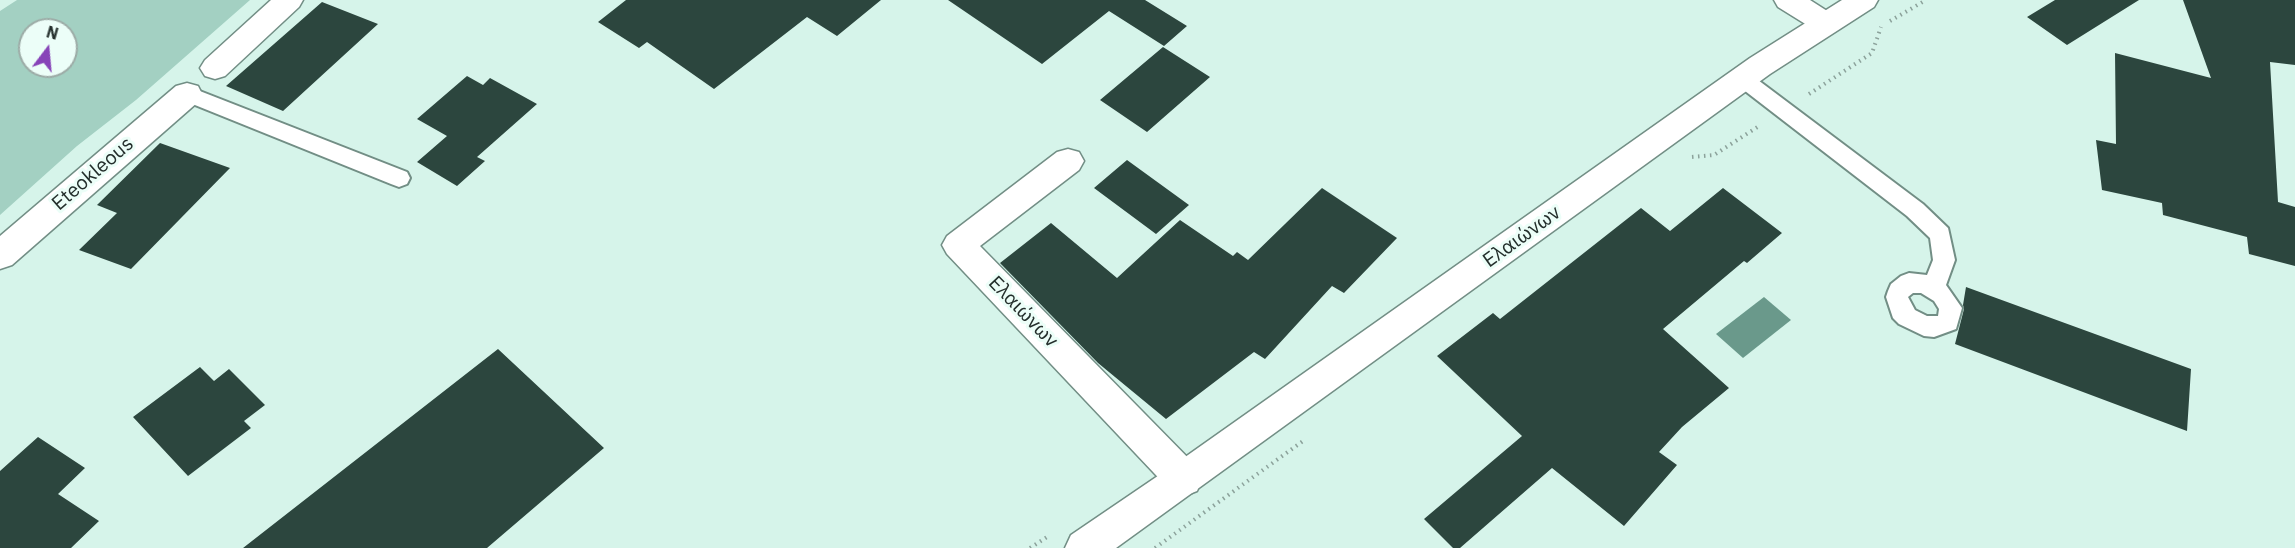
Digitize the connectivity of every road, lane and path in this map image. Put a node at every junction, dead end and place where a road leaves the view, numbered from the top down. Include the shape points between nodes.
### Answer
1 (289, 0) edge
2 (1788, 0) edge
3 (1864, 0) edge
4 (1926, 0) edge
5 (1826, 23) junction
6 (214, 69) dead end
7 (1743, 79) junction
8 (187, 94) joint
9 (1783, 110) junction
10 (1687, 158) dead end
11 (1068, 161) dead end
12 (399, 178) dead end
13 (0, 255) edge
14 (1934, 288) dead end
15 (1306, 438) dead end
16 (1184, 479) junction
17 (1083, 548) edge
18 (1155, 548) edge

1 - 6 main road
2 - 5 main road
3 - 5 main road, Ελαιώνων
4 - 9 path via 1881,27 1872,53
5 - 7 main road, Ελαιώνων
7 - 9 lane
7 - 16 main road, Ελαιώνων
8 - 12 lane
8 - 13 main road, Eteokleous
9 - 10 path via 1714,155
9 - 14 lane via 1915,210 1940,234 1944,260
11 - 16 main road, Ελαιώνων via 958,245
15 - 18 path
16 - 17 main road, Ελαιώνων

